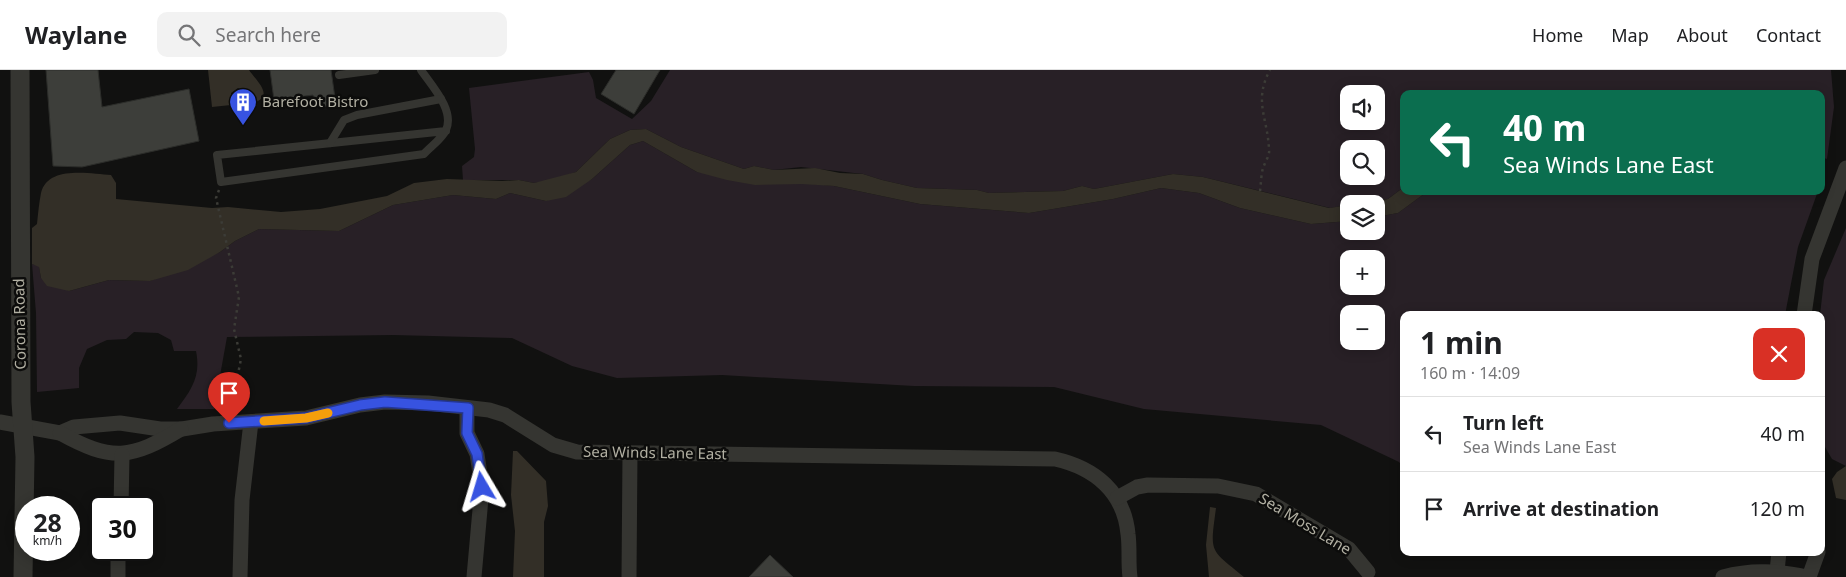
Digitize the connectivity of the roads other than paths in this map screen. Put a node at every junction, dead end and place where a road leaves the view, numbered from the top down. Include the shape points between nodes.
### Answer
1 (20, 70) edge
2 (375, 70) edge
3 (420, 70) edge
4 (339, 75) dead end
5 (441, 99) junction
6 (446, 130) junction
7 (330, 143) junction
8 (1846, 168) edge
9 (1805, 311) edge
10 (468, 408) junction
11 (0, 422) edge
12 (251, 422) junction
13 (23, 425) junction
14 (182, 429) junction
15 (60, 433) junction
16 (630, 453) junction
17 (122, 455) junction
18 (122, 496) edge
19 (1118, 498) junction
20 (1779, 556) edge
21 (1816, 556) edge
22 (118, 561) edge
23 (1777, 571) junction
24 (1368, 572) dead end
25 (23, 577) edge
26 (118, 577) edge
27 (240, 577) edge
28 (474, 577) edge
29 (629, 577) edge
30 (1130, 577) edge
31 (1723, 577) edge
32 (1808, 577) edge

1 - 13 street, Corona Road
2 - 4 lane
3 - 5 lane
5 - 6 lane via 448,119
5 - 7 lane via 344,120
6 - 7 lane
6 - 7 lane via 424,154 221,182 217,155
8 - 9 street via 1812,259
10 - 12 street, Sea Winds Lane East via 385,402 306,418
10 - 16 street, Sea Winds Lane East via 504,415 565,450
10 - 28 street via 467,433 477,454 482,487
11 - 13 street, Sea Winds Lane East
12 - 14 street, Sea Winds Lane East
12 - 27 street via 242,500
13 - 15 street, Sea Winds Lane East
13 - 25 street, Corona Road
14 - 15 street, Sea Winds Lane East via 112,423 74,427
14 - 17 street
15 - 17 street via 104,453
16 - 19 street, Sea Winds Lane East via 1055,459 1082,467 1097,476
16 - 29 street
17 - 18 street
19 - 24 street, Sea Moss Lane via 1132,489 1148,485 1237,489 1268,500 1349,549
19 - 30 street, Sea Winds Lane East via 1126,522
20 - 23 street
21 - 32 street
22 - 26 street
23 - 31 street via 1752,571
23 - 32 street

